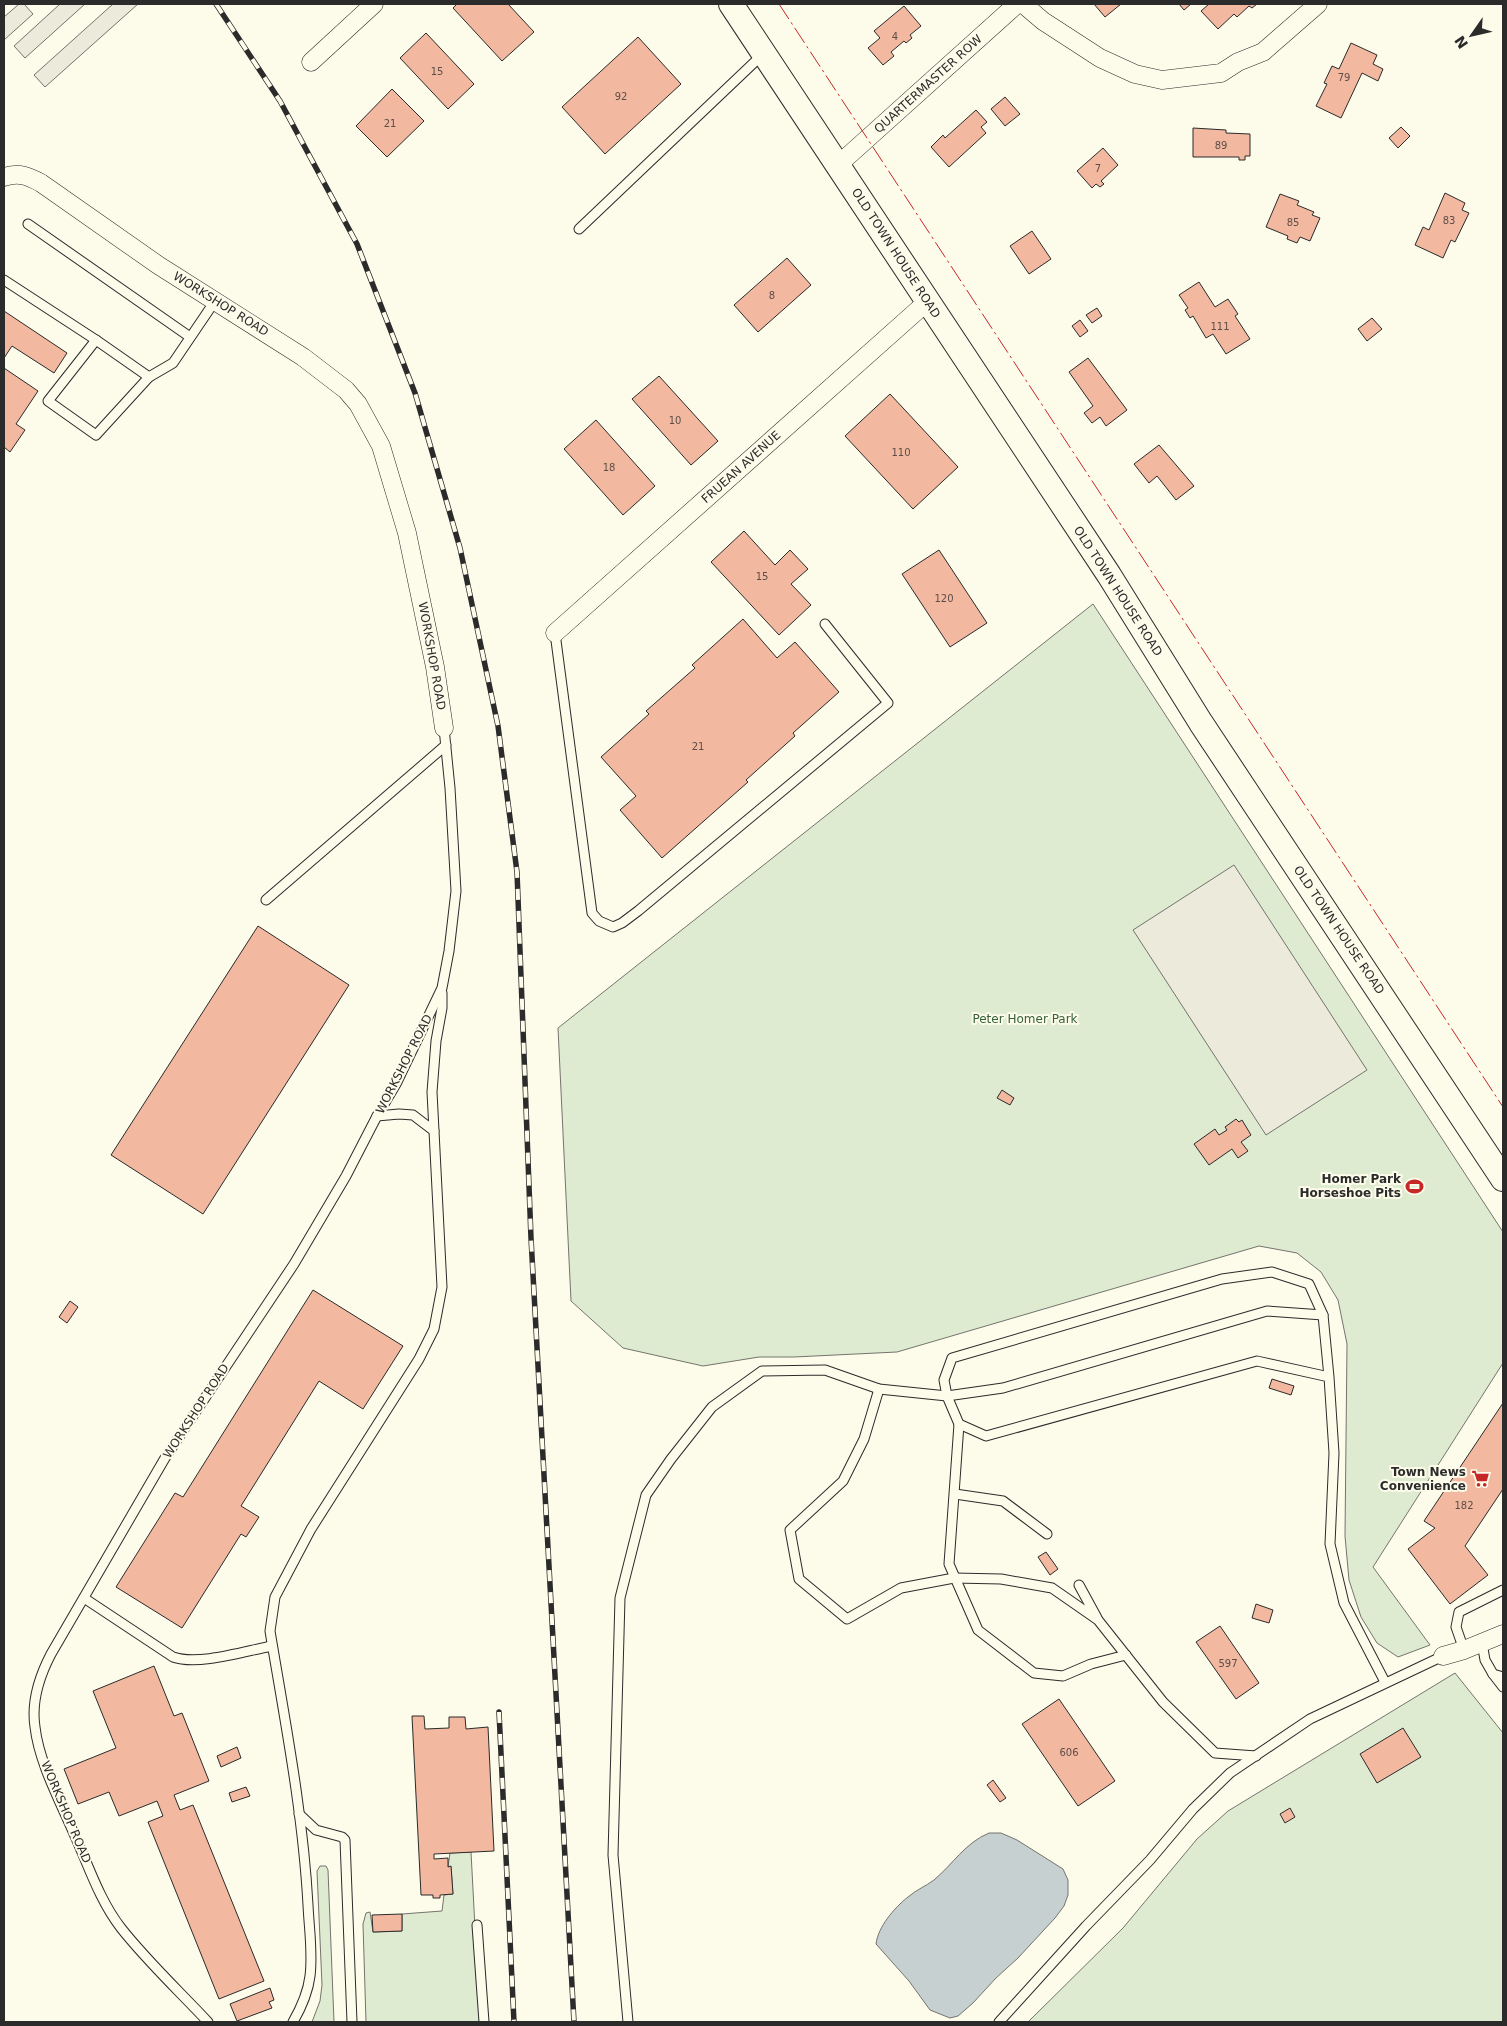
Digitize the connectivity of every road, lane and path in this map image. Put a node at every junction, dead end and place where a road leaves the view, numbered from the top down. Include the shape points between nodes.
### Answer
1 (374, 4) edge
2 (731, 4) edge
3 (1017, 4) edge
4 (1023, 4) edge
5 (1318, 4) edge
6 (764, 53) junction
7 (310, 62) dead end
8 (838, 165) junction
9 (4, 178) edge
10 (28, 224) dead end
11 (580, 229) dead end
12 (4, 280) edge
13 (216, 301) junction
14 (928, 301) junction
15 (190, 337) junction
16 (96, 340) junction
17 (149, 378) junction
18 (825, 624) dead end
19 (555, 633) joint
20 (445, 737) junction
21 (266, 900) dead end
22 (442, 988) junction
23 (377, 1116) junction
24 (434, 1131) junction
25 (1503, 1180) edge
26 (1323, 1315) junction
27 (1328, 1378) junction
28 (879, 1389) junction
29 (947, 1396) junction
30 (959, 1424) junction
31 (955, 1494) junction
32 (1047, 1534) dead end
33 (954, 1578) junction
34 (1079, 1585) dead end
35 (1503, 1590) edge
36 (84, 1598) junction
37 (1098, 1620) junction
38 (1503, 1634) edge
39 (1482, 1643) junction
40 (272, 1646) junction
41 (1464, 1650) junction
42 (1126, 1655) junction
43 (1443, 1656) joint
44 (1493, 1674) junction
45 (1503, 1676) edge
46 (1385, 1682) junction
47 (1503, 1687) edge
48 (1256, 1756) junction
49 (299, 1814) junction
50 (478, 1925) dead end
51 (208, 2022) edge
52 (293, 2022) edge
53 (352, 2022) edge
54 (484, 2022) edge
55 (628, 2022) edge
56 (998, 2022) edge

1 - 7 street
2 - 6 main road, OLD TOWN HOUSE ROAD
3 - 8 street, QUARTERMASTER ROW
4 - 5 street via 1100,58 1135,74 1162,80 1221,73 1263,52
6 - 8 main road, OLD TOWN HOUSE ROAD
6 - 11 lane
8 - 14 main road, OLD TOWN HOUSE ROAD
9 - 13 street, WORKSHOP ROAD via 25,174
10 - 15 lane
12 - 16 lane
13 - 15 lane
13 - 20 street, WORKSHOP ROAD via 329,376 358,404 369,422 381,446 408,533 435,667
14 - 19 street, FRUEAN AVENUE
14 - 25 main road, OLD TOWN HOUSE ROAD via 1109,575 1201,723
15 - 17 lane via 173,363
16 - 17 lane
16 - 17 lane via 48,401 96,435
18 - 19 lane via 888,703 638,911 613,928 599,922 592,913
20 - 21 lane
20 - 22 lane, WORKSHOP ROAD via 456,891
22 - 23 lane, WORKSHOP ROAD
22 - 24 lane via 433,1066
23 - 24 lane via 413,1115
23 - 36 lane, WORKSHOP ROAD via 298,1256 165,1458
24 - 40 lane via 442,1287 434,1329 419,1359 311,1529 274,1597 270,1631
26 - 27 lane
26 - 29 lane via 1267,1312 1004,1388
26 - 29 lane via 1309,1284 1272,1272 1222,1280 952,1358 944,1380
27 - 30 lane via 1257,1361 986,1436
27 - 46 lane via 1334,1452 1330,1544 1344,1603
28 - 29 lane
28 - 33 lane via 864,1439 843,1481 790,1530 799,1579 847,1619 901,1588
28 - 55 lane via 825,1370 762,1372 712,1407 646,1495 620,1598 614,1855
29 - 30 lane
30 - 31 lane
31 - 32 lane via 1003,1501
31 - 33 lane via 949,1564
33 - 37 lane via 1001,1579 1052,1588
33 - 42 lane via 978,1630 1034,1673 1063,1676
34 - 37 lane
35 - 41 lane via 1458,1612 1456,1628
36 - 40 lane via 181,1660 198,1660
36 - 51 lane, WORKSHOP ROAD via 45,1665 35,1693 35,1726 40,1749 105,1904 120,1927
37 - 42 lane
38 - 39 street
39 - 41 street
39 - 44 lane via 1485,1660
40 - 49 lane
41 - 43 street
42 - 48 lane via 1163,1702 1215,1753
43 - 46 lane
44 - 45 lane
44 - 47 lane
46 - 48 lane via 1310,1719
48 - 56 lane via 1230,1773 1193,1809 1150,1860
49 - 52 lane via 306,1861 311,1958 306,1992
49 - 53 lane via 316,1830 345,1840
50 - 54 lane

